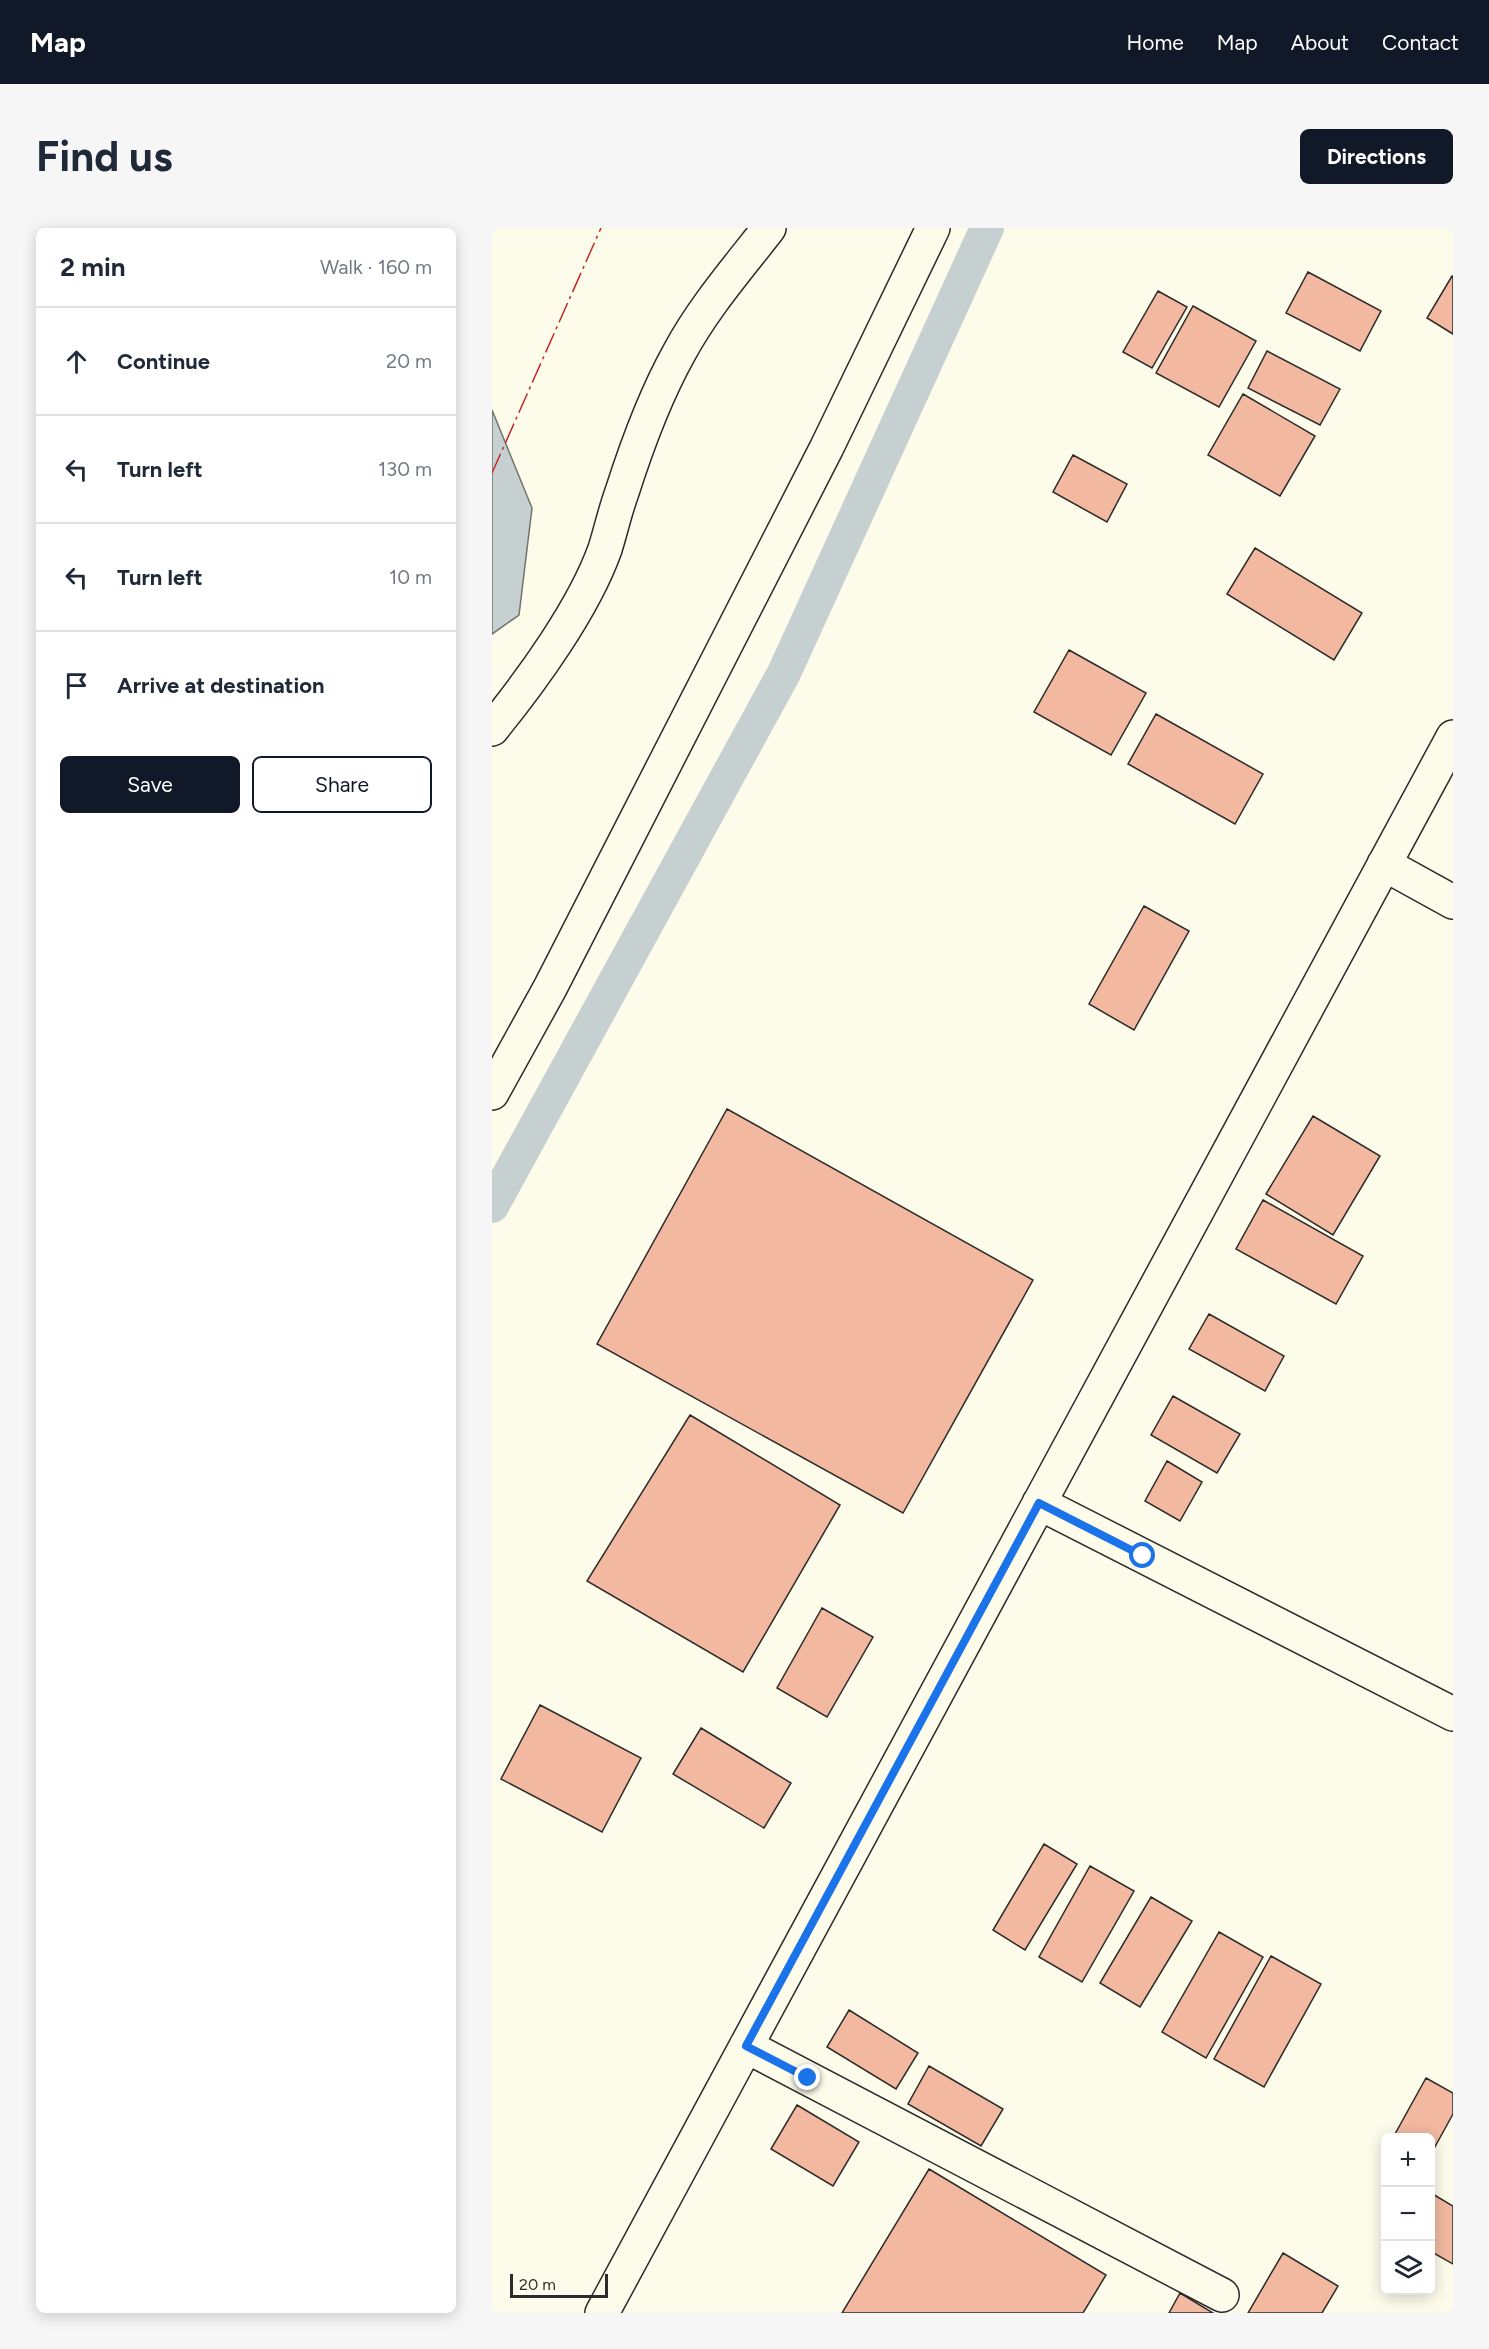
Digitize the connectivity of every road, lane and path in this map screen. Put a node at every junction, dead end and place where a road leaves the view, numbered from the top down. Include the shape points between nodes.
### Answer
1 (770, 228) edge
2 (933, 228) edge
3 (492, 729) edge
4 (1453, 737) edge
5 (1384, 864) junction
6 (1453, 902) edge
7 (492, 1093) edge
8 (1039, 1503) junction
9 (1453, 1714) edge
10 (746, 2046) junction
11 (1222, 2295) dead end
12 (602, 2313) edge

1 - 3 street via 707,309 679,353 652,411 588,588 559,636
2 - 7 street via 827,447 550,988
4 - 5 street
5 - 6 street
5 - 8 street
8 - 9 street
8 - 10 street
10 - 11 street
10 - 12 street

